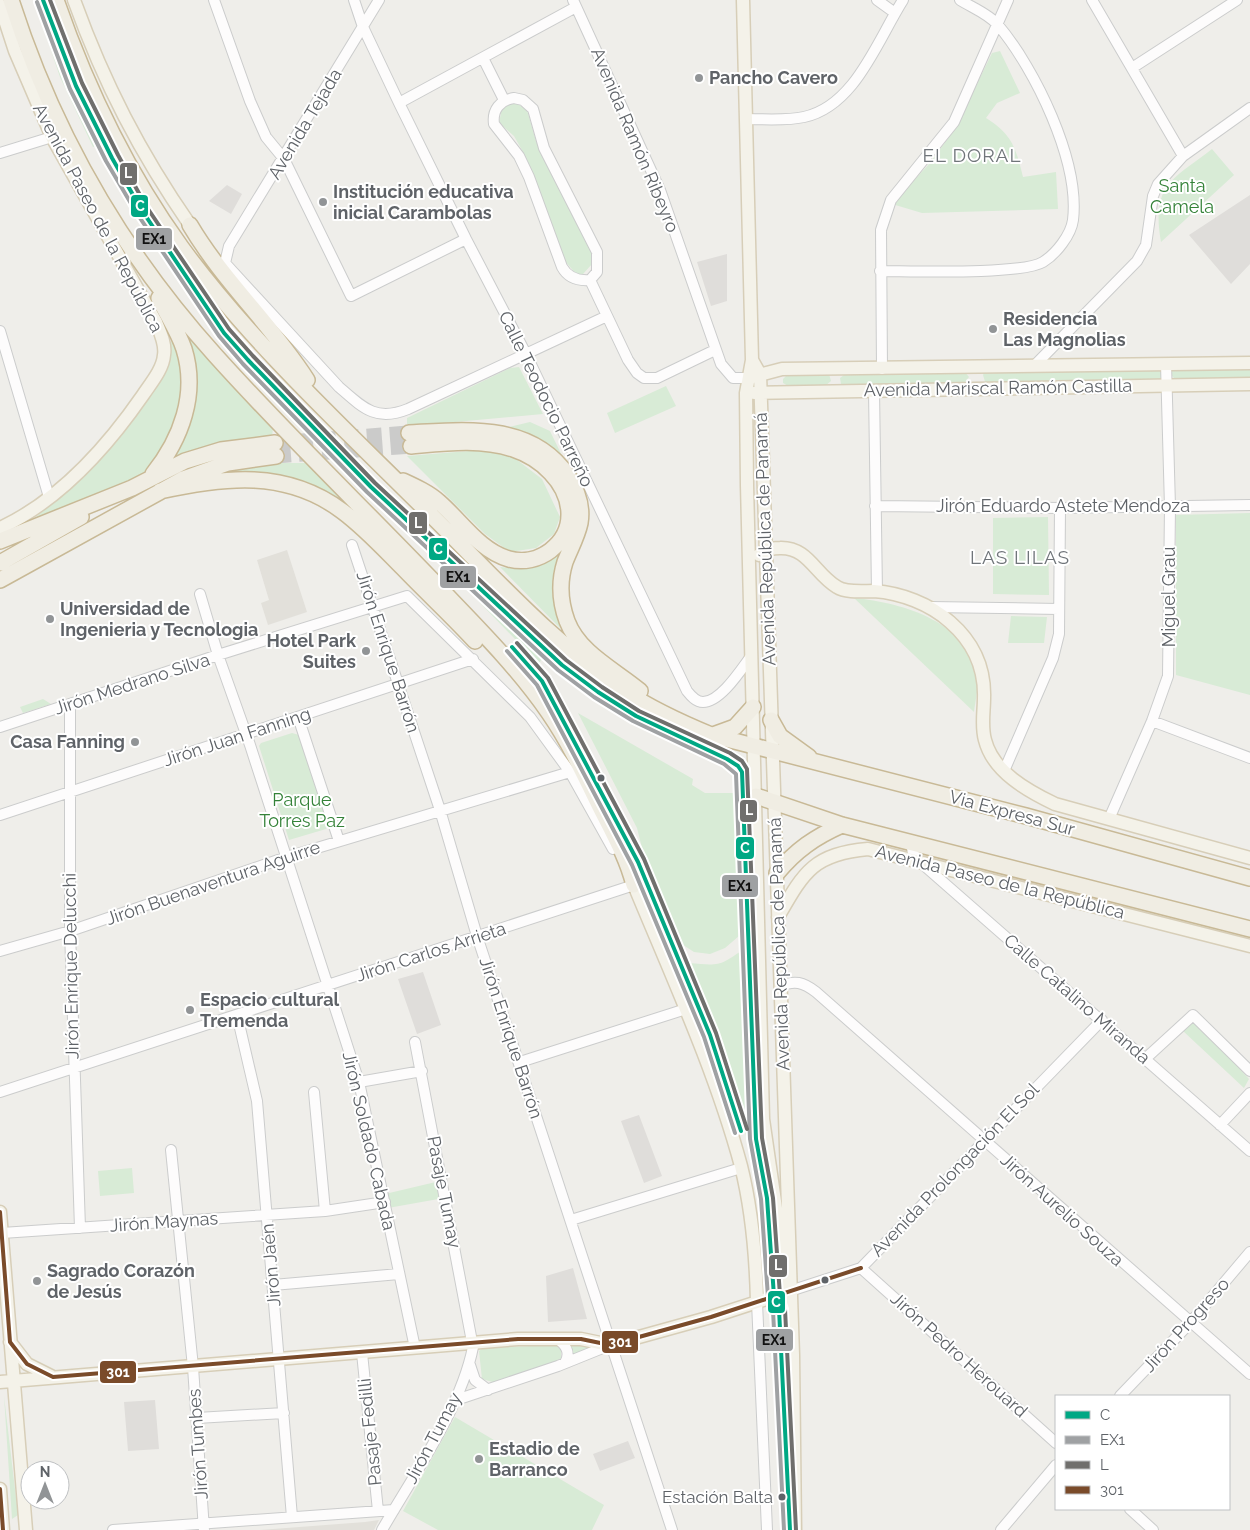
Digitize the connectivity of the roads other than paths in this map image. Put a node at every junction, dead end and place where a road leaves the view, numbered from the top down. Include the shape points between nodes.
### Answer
1 (11, 0) edge
2 (56, 0) edge
3 (75, 0) edge
4 (214, 0) edge
5 (354, 0) edge
6 (379, 0) edge
7 (743, 0) edge
8 (877, 0) edge
9 (903, 0) edge
10 (960, 0) edge
11 (1008, 0) edge
12 (1092, 0) edge
13 (1237, 0) edge
14 (574, 4) edge
15 (0, 5) edge
16 (895, 13) junction
17 (997, 23) junction
18 (363, 27) junction
19 (987, 45) junction
20 (1014, 48) junction
21 (483, 58) junction
22 (1132, 68) junction
23 (504, 100) junction
24 (399, 103) junction
25 (1250, 108) edge
26 (746, 119) junction
27 (52, 137) junction
28 (0, 152) edge
29 (1183, 156) junction
30 (284, 159) junction
31 (190, 225) junction
32 (466, 239) junction
33 (222, 264) junction
34 (880, 271) junction
35 (148, 273) junction
36 (590, 280) junction
37 (607, 316) junction
38 (0, 332) edge
39 (715, 350) junction
40 (525, 352) junction
41 (752, 360) junction
42 (1250, 363) edge
43 (1166, 364) junction
44 (1034, 366) junction
45 (974, 367) junction
46 (836, 369) junction
47 (882, 369) junction
48 (760, 374) junction
49 (747, 378) junction
50 (1250, 384) edge
51 (1167, 385) junction
52 (975, 389) junction
53 (874, 390) junction
54 (836, 391) junction
55 (746, 393) junction
56 (761, 393) junction
57 (326, 409) junction
58 (391, 475) junction
59 (147, 480) junction
60 (132, 488) junction
61 (160, 491) junction
62 (49, 498) junction
63 (1250, 505) edge
64 (875, 506) junction
65 (1170, 507) junction
66 (1060, 508) junction
67 (0, 528) edge
68 (50, 535) junction
69 (0, 541) edge
70 (352, 545) dead end
71 (0, 548) edge
72 (765, 551) junction
73 (48, 555) junction
74 (0, 564) edge
75 (750, 566) junction
76 (0, 580) edge
77 (0, 589) edge
78 (877, 592) junction
79 (200, 594) dead end
80 (373, 606) junction
81 (930, 607) junction
82 (1060, 609) junction
83 (218, 655) junction
84 (752, 655) junction
85 (473, 659) junction
86 (398, 684) junction
87 (70, 704) junction
88 (753, 707) junction
89 (549, 713) junction
90 (298, 717) junction
91 (669, 717) junction
92 (771, 720) junction
93 (1152, 721) junction
94 (0, 728) edge
95 (246, 734) junction
96 (712, 735) junction
97 (754, 747) junction
98 (772, 752) junction
99 (1250, 758) edge
100 (816, 762) junction
101 (1004, 771) junction
102 (570, 772) junction
103 (68, 793) junction
104 (756, 796) junction
105 (774, 803) junction
106 (440, 810) junction
107 (0, 814) edge
108 (1109, 819) junction
109 (842, 825) junction
110 (340, 841) junction
111 (911, 843) junction
112 (287, 858) junction
113 (1250, 858) edge
114 (919, 861) junction
115 (777, 873) junction
116 (1250, 878) edge
117 (634, 885) junction
118 (777, 918) junction
119 (1250, 929) edge
120 (70, 931) junction
121 (477, 936) junction
122 (1250, 946) edge
123 (0, 951) edge
124 (327, 986) junction
125 (780, 986) junction
126 (686, 1009) junction
127 (237, 1015) junction
128 (1102, 1020) junction
129 (415, 1042) dead end
130 (1145, 1059) junction
131 (520, 1062) junction
132 (73, 1068) junction
133 (422, 1070) junction
134 (1250, 1071) edge
135 (360, 1082) junction
136 (0, 1092) edge
137 (314, 1092) dead end
138 (1250, 1094) edge
139 (1220, 1125) junction
140 (983, 1140) junction
141 (171, 1150) dead end
142 (1250, 1151) edge
143 (741, 1168) junction
144 (385, 1202) junction
145 (326, 1211) junction
146 (0, 1212) edge
147 (266, 1215) junction
148 (571, 1220) junction
149 (178, 1221) junction
150 (80, 1228) junction
151 (2, 1233) junction
152 (1250, 1252) edge
153 (861, 1268) junction
154 (400, 1274) junction
155 (6, 1284) junction
156 (273, 1285) junction
157 (785, 1292) junction
158 (0, 1302) edge
159 (757, 1302) junction
160 (1190, 1323) junction
161 (556, 1338) junction
162 (10, 1342) junction
163 (473, 1342) junction
164 (610, 1345) junction
165 (415, 1348) junction
166 (362, 1352) junction
167 (280, 1359) junction
168 (565, 1363) junction
169 (470, 1364) junction
170 (193, 1367) junction
171 (1250, 1374) edge
172 (53, 1377) junction
173 (6, 1382) edge
174 (488, 1390) junction
175 (1121, 1395) edge
176 (456, 1400) junction
177 (284, 1414) junction
178 (197, 1418) junction
179 (1055, 1442) edge
180 (1055, 1466) edge
181 (0, 1489) edge
182 (394, 1510) junction
183 (1131, 1510) edge
184 (378, 1511) junction
185 (292, 1518) junction
186 (204, 1527) edge
187 (3, 1530) edge
188 (26, 1530) edge
189 (113, 1530) edge
190 (382, 1530) edge
191 (672, 1530) edge
192 (767, 1530) edge
193 (795, 1530) edge
194 (1001, 1530) edge
195 (1154, 1530) edge

1 - 35 highway via 38,75 69,143 106,210
2 - 57 highway via 77,58 104,117 165,224 226,304
3 - 31 main road via 121,112 160,181
4 - 30 street via 266,137
5 - 18 street, Calle Teodocio Parreño
6 - 18 street, Avenida Tejada
7 - 26 main road, Avenida República de Panamá
8 - 16 street
9 - 16 street
10 - 17 street
11 - 17 street
12 - 22 street
13 - 22 street
14 - 21 street
14 - 39 street, Avenida Ramón Ribeyro via 660,190
15 - 27 main road, Avenida Paseo de la República via 15,51
16 - 26 street via 850,89 835,104 802,118
17 - 19 street
17 - 20 street
18 - 24 street, Calle Teodocio Parreño
18 - 30 street, Avenida Tejada
19 - 20 street via 1001,42
19 - 34 street via 954,122 891,200 881,230
20 - 34 street via 1043,96 1065,148 1073,195 1073,221 1064,243 1042,262 1010,269
21 - 23 street
21 - 24 street
22 - 29 street
23 - 36 street via 497,107 494,124 522,163 562,267 574,278
23 - 36 street via 523,100 533,109 544,148 597,252 597,272
24 - 32 street, Calle Teodocio Parreño
25 - 29 street
26 - 41 main road, Avenida República de Panamá
27 - 28 street
27 - 62 main road, Avenida Paseo de la República via 156,322 164,356 160,368 130,414 100,452
29 - 44 street via 1158,184 1153,196 1146,245 1137,261
30 - 32 street via 351,296
30 - 33 street, Avenida Tejada via 229,246
31 - 33 street
31 - 33 highway via 202,245
32 - 40 street, Calle Teodocio Parreño
33 - 40 street via 339,387 375,414 392,416
33 - 57 highway
34 - 47 street
35 - 59 highway via 184,350 189,388 178,435
35 - 89 highway via 216,356 460,610
36 - 37 street
37 - 39 street via 628,360 644,378 657,378
37 - 40 street
38 - 62 street
39 - 49 street, Avenida Ramón Ribeyro via 728,375 739,380
40 - 84 street, Calle Teodocio Parreño via 687,691 694,699 703,702 714,698
41 - 48 main road, Avenida República de Panamá
41 - 49 main road, Avenida República de Panamá
42 - 43 main road, Avenida Mariscal Ramón Castilla
43 - 44 main road, Avenida Mariscal Ramón Castilla
43 - 51 street, Miguel Grau
44 - 45 main road, Avenida Mariscal Ramón Castilla
45 - 47 main road, Avenida Mariscal Ramón Castilla
45 - 52 main road
46 - 47 main road, Avenida Mariscal Ramón Castilla
46 - 48 main road, Avenida Mariscal Ramón Castilla via 782,369
46 - 54 main road
48 - 49 main road, Avenida Mariscal Ramón Castilla
48 - 56 main road, Avenida República de Panamá
49 - 55 main road, Avenida República de Panamá
50 - 51 main road, Avenida Mariscal Ramón Castilla
51 - 52 main road, Avenida Mariscal Ramón Castilla
51 - 65 street, Miguel Grau
52 - 53 main road, Avenida Mariscal Ramón Castilla
53 - 54 main road, Avenida Mariscal Ramón Castilla
53 - 64 street
54 - 56 main road, Avenida Mariscal Ramón Castilla
55 - 56 main road, Avenida Mariscal Ramón Castilla
55 - 75 main road, Avenida República de Panamá
56 - 72 main road, Avenida República de Panamá
57 - 58 highway
58 - 91 highway via 559,641 627,693
58 - 91 highway via 438,501 479,541 502,557 518,561 539,558 551,551 564,535 569,511 564,494 548,470 513,449 490,444 410,440 469,430 498,432 529,442 558,463 575,488 580,508 579,528 561,580 563,605 570,628 584,648
59 - 60 highway
59 - 61 highway via 203,455 237,447 276,449 213,467
60 - 68 highway
60 - 69 highway
61 - 73 highway
61 - 89 highway via 214,480 260,480 294,487 341,510
62 - 67 main road
63 - 65 street, Jirón Eduardo Astete Mendoza
64 - 66 street, Jirón Eduardo Astete Mendoza
64 - 78 street
65 - 66 street, Jirón Eduardo Astete Mendoza
65 - 93 street, Miguel Grau via 1168,676
66 - 82 street
68 - 71 highway
68 - 74 highway
70 - 80 street, Jirón Enrique Barrón
72 - 75 main road
72 - 78 main road via 796,550 838,588
72 - 92 main road, Avenida República de Panamá
73 - 76 highway
73 - 77 highway
75 - 84 main road, Avenida República de Panamá
78 - 81 main road via 904,597
79 - 83 street, Jirón Soldado Cabada
80 - 83 street, Jirón Medrano Silva
80 - 85 street, Jirón Medrano Silva via 407,596
80 - 86 street, Jirón Enrique Barrón
81 - 82 street
81 - 101 main road via 950,622 977,656 984,678 983,729 986,742
82 - 101 street via 1059,634 1053,658
83 - 87 street, Jirón Medrano Silva
83 - 95 street, Jirón Soldado Cabada
84 - 88 main road, Avenida República de Panamá
85 - 86 street, Jirón Juan Fanning
85 - 102 street via 530,717
86 - 90 street, Jirón Juan Fanning
86 - 106 street, Jirón Enrique Barrón
87 - 94 street, Jirón Medrano Silva
87 - 103 street, Jirón Enrique Delucchi
88 - 96 highway via 735,727
88 - 97 main road, Avenida República de Panamá
89 - 117 highway via 606,818 629,866
90 - 95 street, Jirón Juan Fanning
90 - 110 street
91 - 96 highway, Via Expresa Sur
92 - 98 main road, Avenida República de Panamá
92 - 100 highway via 780,736
93 - 99 street
93 - 108 street, Miguel Grau
95 - 103 street, Jirón Juan Fanning
95 - 112 street, Jirón Soldado Cabada
96 - 97 highway, Via Expresa Sur
97 - 98 highway, Via Expresa Sur
97 - 104 main road, Avenida República de Panamá
98 - 100 highway, Via Expresa Sur
98 - 105 main road, Avenida República de Panamá
100 - 116 highway, Via Expresa Sur
101 - 108 main road via 1035,795
102 - 106 street, Jirón Buenaventura Aguirre
102 - 117 street
103 - 107 street, Jirón Juan Fanning
103 - 120 street, Jirón Enrique Delucchi
104 - 105 highway
104 - 157 main road, Avenida República de Panamá via 763,1119
105 - 109 highway
105 - 115 main road, Avenida República de Panamá
106 - 110 street, Jirón Buenaventura Aguirre
106 - 121 street, Jirón Enrique Barrón
108 - 113 main road
109 - 111 highway
109 - 115 highway via 801,847
110 - 112 street, Jirón Buenaventura Aguirre
111 - 114 street, Calle Catalino Miranda
111 - 119 highway
112 - 120 street, Jirón Buenaventura Aguirre
112 - 124 street, Jirón Soldado Cabada
114 - 118 main road, Avenida Paseo de la República via 868,849 830,855 801,880
114 - 122 main road, Avenida Paseo de la República
114 - 128 street, Calle Catalino Miranda
115 - 118 main road, Avenida República de Panamá
117 - 121 street, Jirón Carlos Arrieta
117 - 126 main road
118 - 125 main road, Avenida República de Panamá
120 - 123 street, Jirón Buenaventura Aguirre
120 - 132 street, Jirón Enrique Delucchi
121 - 124 street, Jirón Carlos Arrieta
121 - 131 street, Jirón Enrique Barrón
124 - 127 street, Jirón Carlos Arrieta
124 - 135 street, Jirón Soldado Cabada
125 - 140 street, Jirón Aurelio Souza via 792,982 805,983
125 - 157 main road, Avenida República de Panamá
126 - 131 street
126 - 143 main road
127 - 132 street, Jirón Carlos Arrieta
127 - 147 street, Jirón Jaén via 257,1101
128 - 130 street, Calle Catalino Miranda
128 - 140 street, Avenida Prolongación El Sol
129 - 133 street, Pasaje Tumay
130 - 134 street via 1193,1016
130 - 139 street, Calle Catalino Miranda
131 - 148 street, Jirón Enrique Barrón
132 - 136 street, Jirón Carlos Arrieta
132 - 150 street, Jirón Enrique Delucchi
133 - 135 street
133 - 163 street, Pasaje Tumay
135 - 144 street, Jirón Soldado Cabada
137 - 145 street
138 - 139 street
139 - 142 street, Calle Catalino Miranda
140 - 153 street, Avenida Prolongación El Sol
140 - 160 street, Jirón Aurelio Souza
141 - 149 street, Jirón Tumbes
143 - 148 street
143 - 159 main road via 751,1218
144 - 145 street, Jirón Maynas
144 - 154 street, Jirón Soldado Cabada
145 - 147 street, Jirón Maynas
146 - 151 main road
147 - 149 street, Jirón Maynas
147 - 156 street, Jirón Jaén
148 - 164 street, Jirón Enrique Barrón
149 - 150 street, Jirón Maynas
149 - 170 street, Jirón Tumbes
150 - 151 street, Jirón Maynas
151 - 155 main road
152 - 160 street, Jirón Progreso
153 - 157 street, Avenida Prolongación El Sol
153 - 179 street, Jirón Pedro Herouard
154 - 156 street
154 - 165 street, Jirón Soldado Cabada
155 - 158 main road via 4,1298
155 - 162 main road
156 - 167 street, Jirón Jaén
157 - 159 main road
157 - 193 main road, Avenida República de Panamá
159 - 164 main road
159 - 192 street
160 - 171 street, Jirón Aurelio Souza
160 - 175 street, Jirón Progreso
161 - 163 main road
161 - 164 main road
161 - 168 street via 567,1349
162 - 172 main road via 27,1364
162 - 173 main road
163 - 165 main road
163 - 169 street, Jirón Tumay
164 - 168 street
164 - 191 street, Jirón Enrique Barrón
165 - 166 main road
166 - 167 main road
166 - 184 street, Pasaje Fedilli
167 - 170 main road
167 - 177 street, Jirón Jaén
168 - 174 street
169 - 174 street via 475,1380
169 - 176 street, Jirón Tumay
170 - 172 main road
170 - 178 street, Jirón Tumbes
172 - 173 main road
173 - 188 main road
174 - 176 street
176 - 182 street, Jirón Tumay
177 - 178 street
177 - 185 street, Jirón Jaén
178 - 186 street, Jirón Tumbes
180 - 194 street
181 - 187 main road
182 - 184 street
182 - 190 street, Jirón Tumay
183 - 195 street
184 - 185 street
185 - 186 street
186 - 189 street

